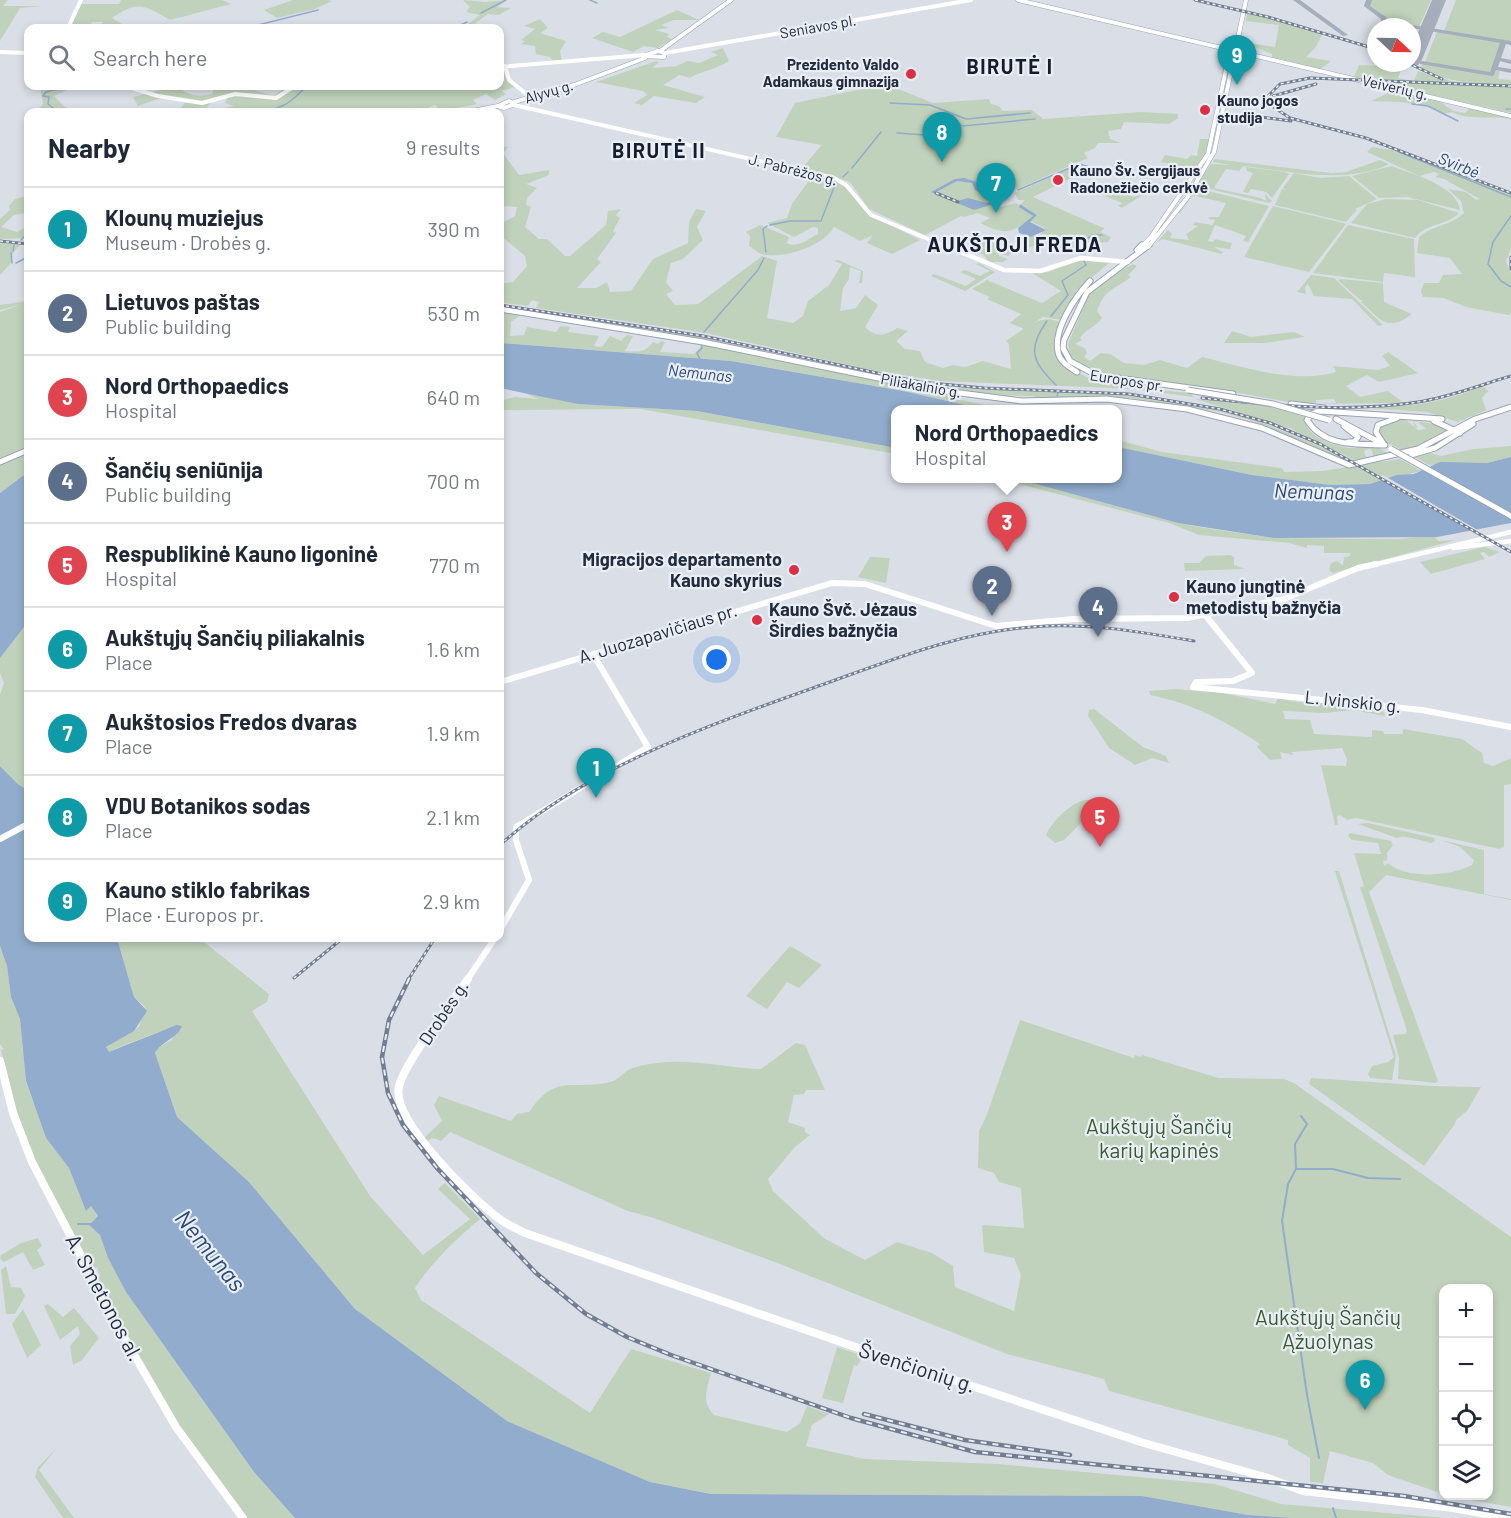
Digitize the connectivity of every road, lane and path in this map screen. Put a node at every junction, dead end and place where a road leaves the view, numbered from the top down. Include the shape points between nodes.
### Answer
1 (81, 0) edge
2 (731, 0) edge
3 (971, 0) edge
4 (1018, 0) edge
5 (1244, 0) edge
6 (70, 24) edge
7 (1233, 51) junction
8 (0, 52) edge
9 (663, 52) junction
10 (24, 53) edge
11 (644, 56) junction
12 (504, 67) edge
13 (504, 71) edge
14 (138, 90) edge
15 (289, 90) edge
16 (529, 96) junction
17 (514, 104) junction
18 (488, 108) edge
19 (1511, 116) edge
20 (1180, 201) junction
21 (1120, 261) junction
22 (1128, 262) junction
23 (504, 310) edge
24 (1291, 404) junction
25 (1511, 408) edge
26 (1400, 417) junction
27 (1442, 419) junction
28 (1333, 420) junction
29 (1344, 426) junction
30 (1459, 430) junction
31 (1358, 431) junction
32 (1385, 446) junction
33 (24, 452) edge
34 (0, 462) edge
35 (1511, 516) edge
36 (1511, 532) edge
37 (1511, 539) edge
38 (1447, 548) junction
39 (1206, 616) junction
40 (593, 654) junction
41 (504, 681) edge
42 (1511, 727) edge
43 (24, 826) edge
44 (0, 839) edge
45 (504, 923) edge
46 (492, 942) edge
47 (0, 1061) edge
48 (398, 1091) joint
49 (243, 1518) edge
50 (1506, 1518) edge

1 - 6 street
2 - 9 main road
3 - 9 street, Seniavos pl.
4 - 7 main road, Veiverių g.
5 - 7 main road, Europos pr.
7 - 19 main road, Veiverių g.
7 - 20 main road, Europos pr. via 1216,141
8 - 10 street
9 - 11 main road, Seniavos pl.
9 - 11 main road, Seniavos pl. via 663,58
11 - 12 street, Seniavos pl.
11 - 16 main road, Alyvų g. via 584,81
13 - 16 street
14 - 15 street via 202,103 235,94 276,98
16 - 17 main road, Alyvų g.
17 - 18 main road, Alyvų g. via 507,102
17 - 21 street, J. Pabrėžos g. via 834,178 849,186 871,215 999,269 1029,272 1081,258
20 - 21 main road, Europos pr. via 1148,240
20 - 22 main road, Europos pr. via 1153,242
21 - 22 street, J. Pabrėžos g.
21 - 28 main road, Europos pr., bridge via 1094,277 1076,297 1057,342 1059,357 1071,368 1094,379 1273,404
22 - 24 main road, Europos pr., bridge via 1101,278 1083,295 1063,343 1066,357 1081,369 1102,377
23 - 30 main road, Piliakalnio g. via 692,340 937,390 1028,401 1098,399 1180,408 1262,428 1344,464 1423,452
24 - 27 main road via 1422,413
24 - 28 main road, Europos pr., bridge
25 - 30 main road, Piliakalnio g.
26 - 29 main road via 1324,414 1313,421 1333,437 1356,441 1356,434
26 - 30 main road via 1433,421
26 - 32 main road via 1378,425 1377,434
27 - 30 main road
27 - 32 main road via 1320,411 1307,420 1314,431 1341,444
28 - 29 main road
28 - 31 main road
29 - 31 main road
31 - 32 main road
32 - 35 main road, bridge
33 - 34 main road
36 - 38 street, A. Juozapavičiaus pr.
37 - 38 street, A. Juozapavičiaus pr.
38 - 39 street, A. Juozapavičiaus pr. via 1358,568 1284,599
39 - 40 street, A. Juozapavičiaus pr. via 996,626 870,585 840,582
39 - 42 street, L. Ivinskio g. via 1252,673 1233,681 1196,682 1193,687 1393,706
40 - 41 street, A. Juozapavičiaus pr.
40 - 45 street via 648,747 516,827 520,855 530,877
43 - 44 street
46 - 48 street, Drobės g. via 408,1066
47 - 49 street, A. Smetonos al. via 13,1113 32,1162 118,1327 176,1427
48 - 50 street, Švenčionių g. via 406,1121 436,1159 482,1205 525,1233 893,1360 1303,1491 1454,1508

